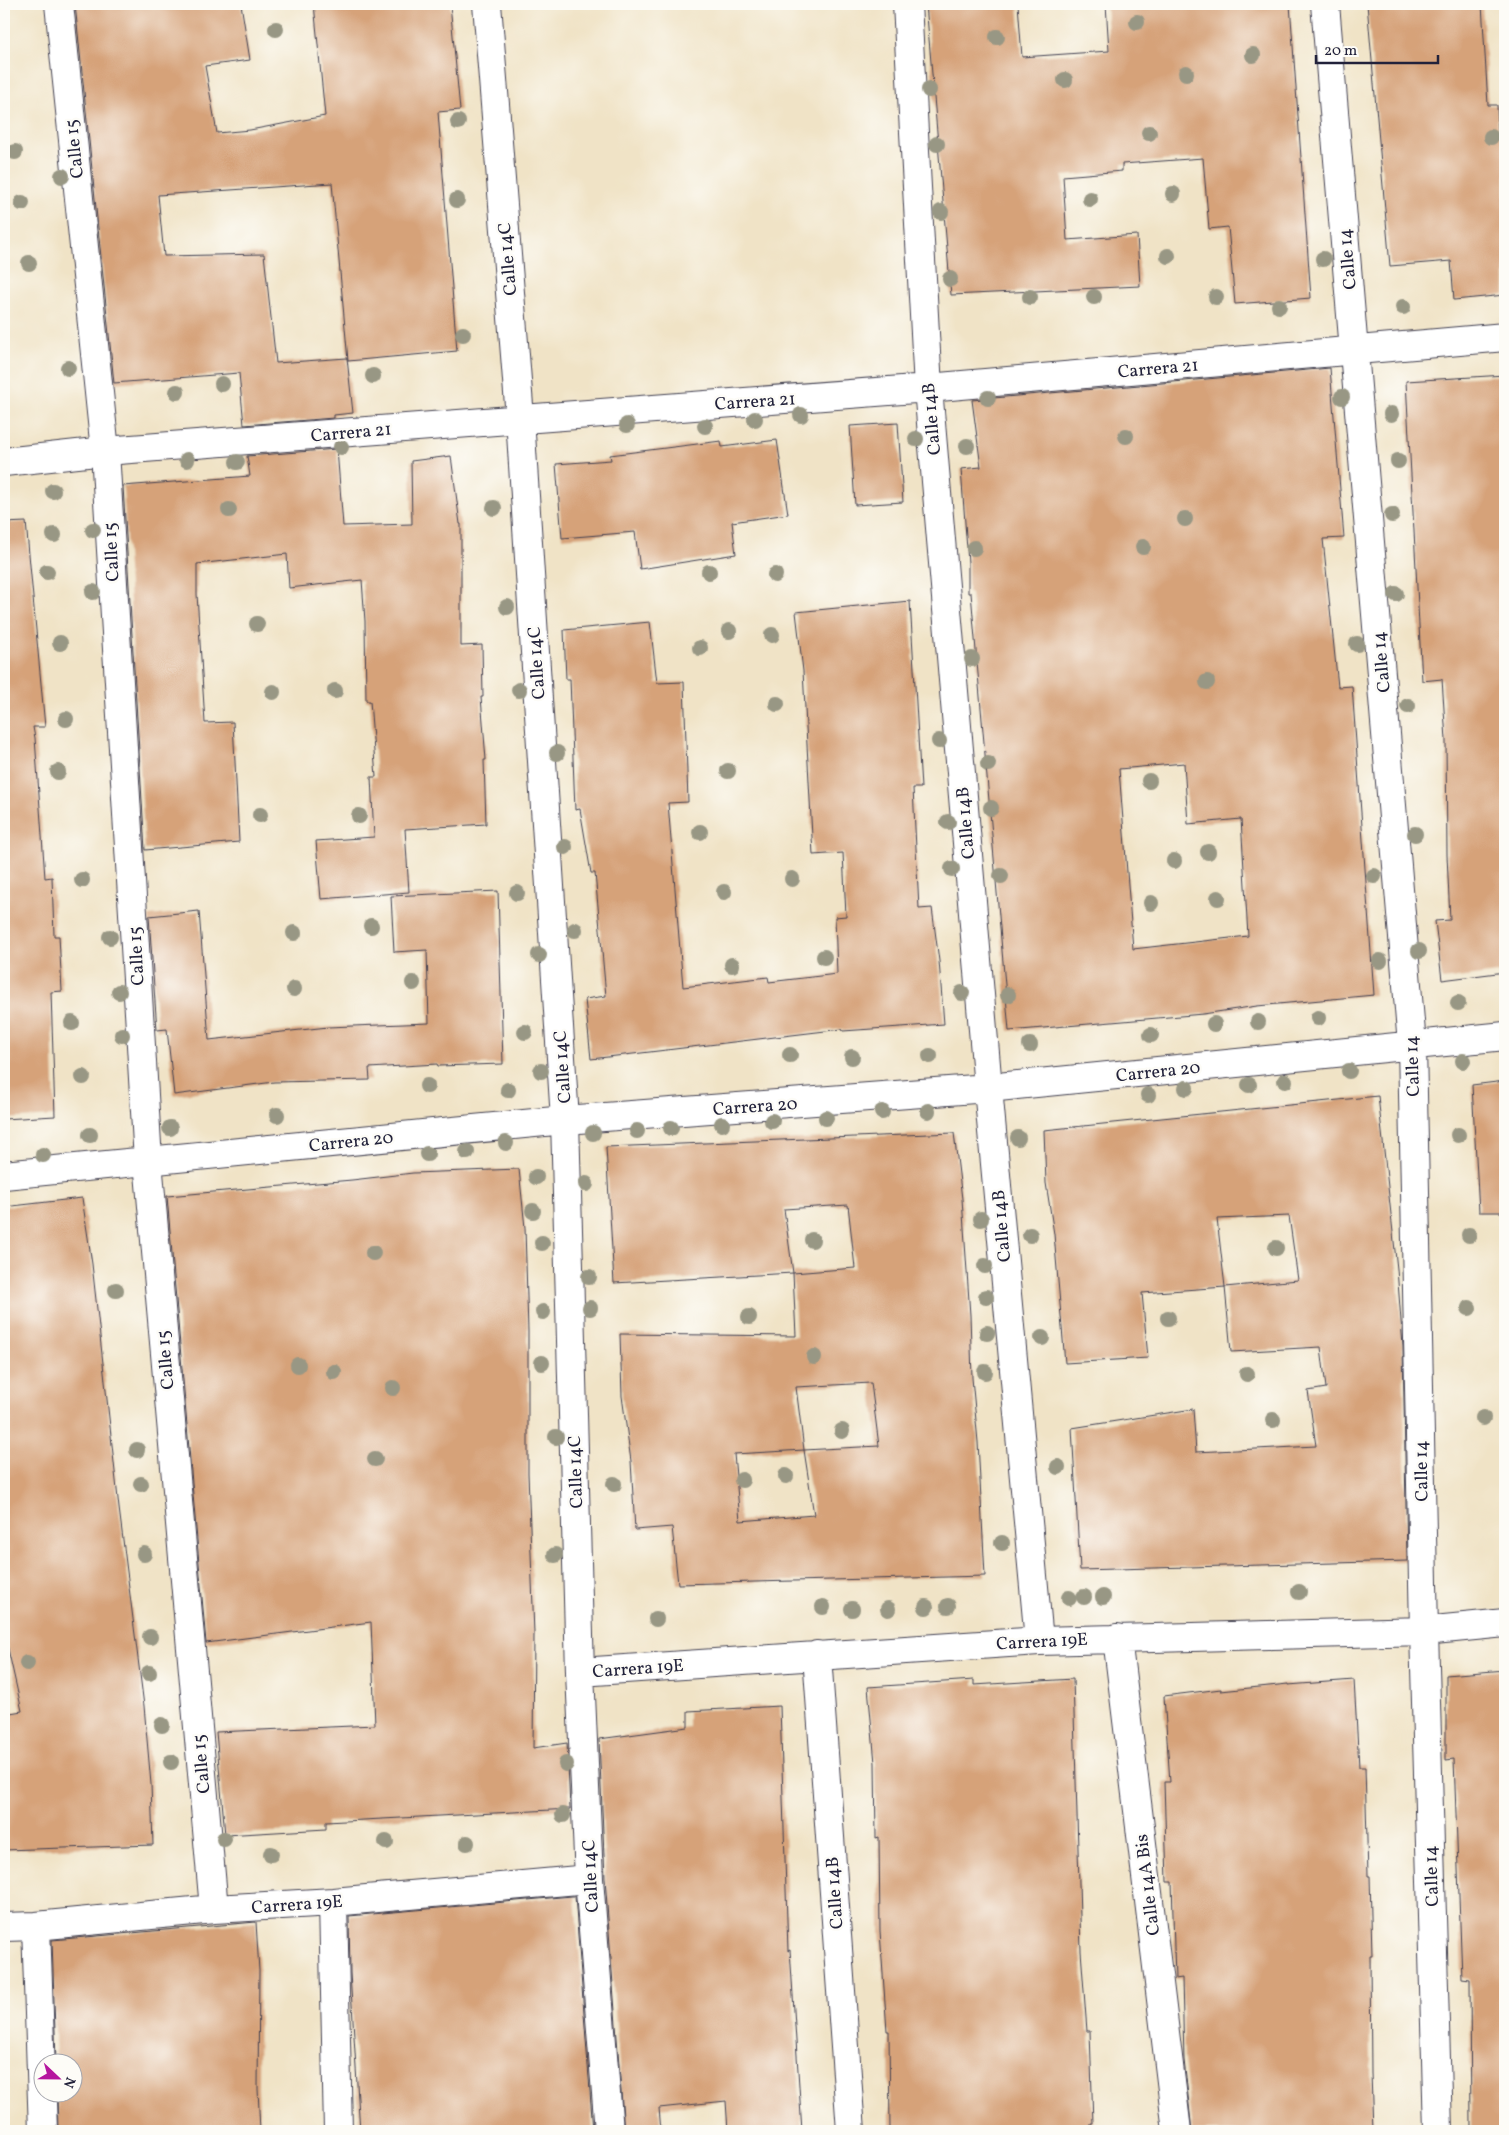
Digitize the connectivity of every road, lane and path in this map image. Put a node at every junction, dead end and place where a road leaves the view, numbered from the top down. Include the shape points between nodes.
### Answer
1 (59, 4) edge
2 (487, 4) edge
3 (908, 4) edge
4 (1325, 4) edge
5 (1505, 337) edge
6 (1355, 351) junction
7 (928, 388) junction
8 (520, 418) junction
9 (106, 451) junction
10 (4, 462) edge
11 (1505, 1036) edge
12 (1412, 1045) junction
13 (988, 1088) junction
14 (565, 1120) junction
15 (148, 1161) junction
16 (4, 1175) edge
17 (1505, 1624) edge
18 (1424, 1631) junction
19 (1117, 1638) junction
20 (1038, 1641) junction
21 (817, 1655) junction
22 (580, 1672) junction
23 (589, 1879) junction
24 (333, 1902) junction
25 (214, 1909) junction
26 (36, 1926) junction
27 (4, 1928) edge
28 (43, 2131) edge
29 (338, 2131) edge
30 (608, 2131) edge
31 (851, 2131) edge
32 (1177, 2131) edge
33 (1438, 2131) edge

1 - 9 street, Calle 15
2 - 8 street, Calle 14C
3 - 7 street, Calle 14B
4 - 6 street, Calle 14
5 - 6 street, Carrera 21
6 - 7 street, Carrera 21
6 - 12 street, Calle 14
7 - 8 street, Carrera 21
7 - 13 street, Calle 14B
8 - 9 street, Carrera 21
8 - 14 street, Calle 14C
9 - 10 street, Carrera 21
9 - 15 street, Calle 15
11 - 12 street, Carrera 20
12 - 13 street, Carrera 20
12 - 18 street, Calle 14
13 - 14 street, Carrera 20
13 - 20 street, Calle 14B
14 - 15 street, Carrera 20
14 - 22 street, Calle 14C
15 - 16 street, Carrera 20
15 - 25 street, Calle 15
17 - 18 street, Carrera 19E
18 - 19 street, Carrera 19E
18 - 33 street, Calle 14
19 - 20 street, Carrera 19E
19 - 32 street, Calle 14A Bis
20 - 21 street, Carrera 19E
21 - 22 street, Carrera 19E
21 - 31 street, Calle 14B
22 - 23 street, Calle 14C
23 - 24 street, Carrera 19E
23 - 30 street, Calle 14C
24 - 25 street, Carrera 19E
24 - 29 street
25 - 26 street, Carrera 19E
26 - 27 street, Carrera 19E
26 - 28 street

